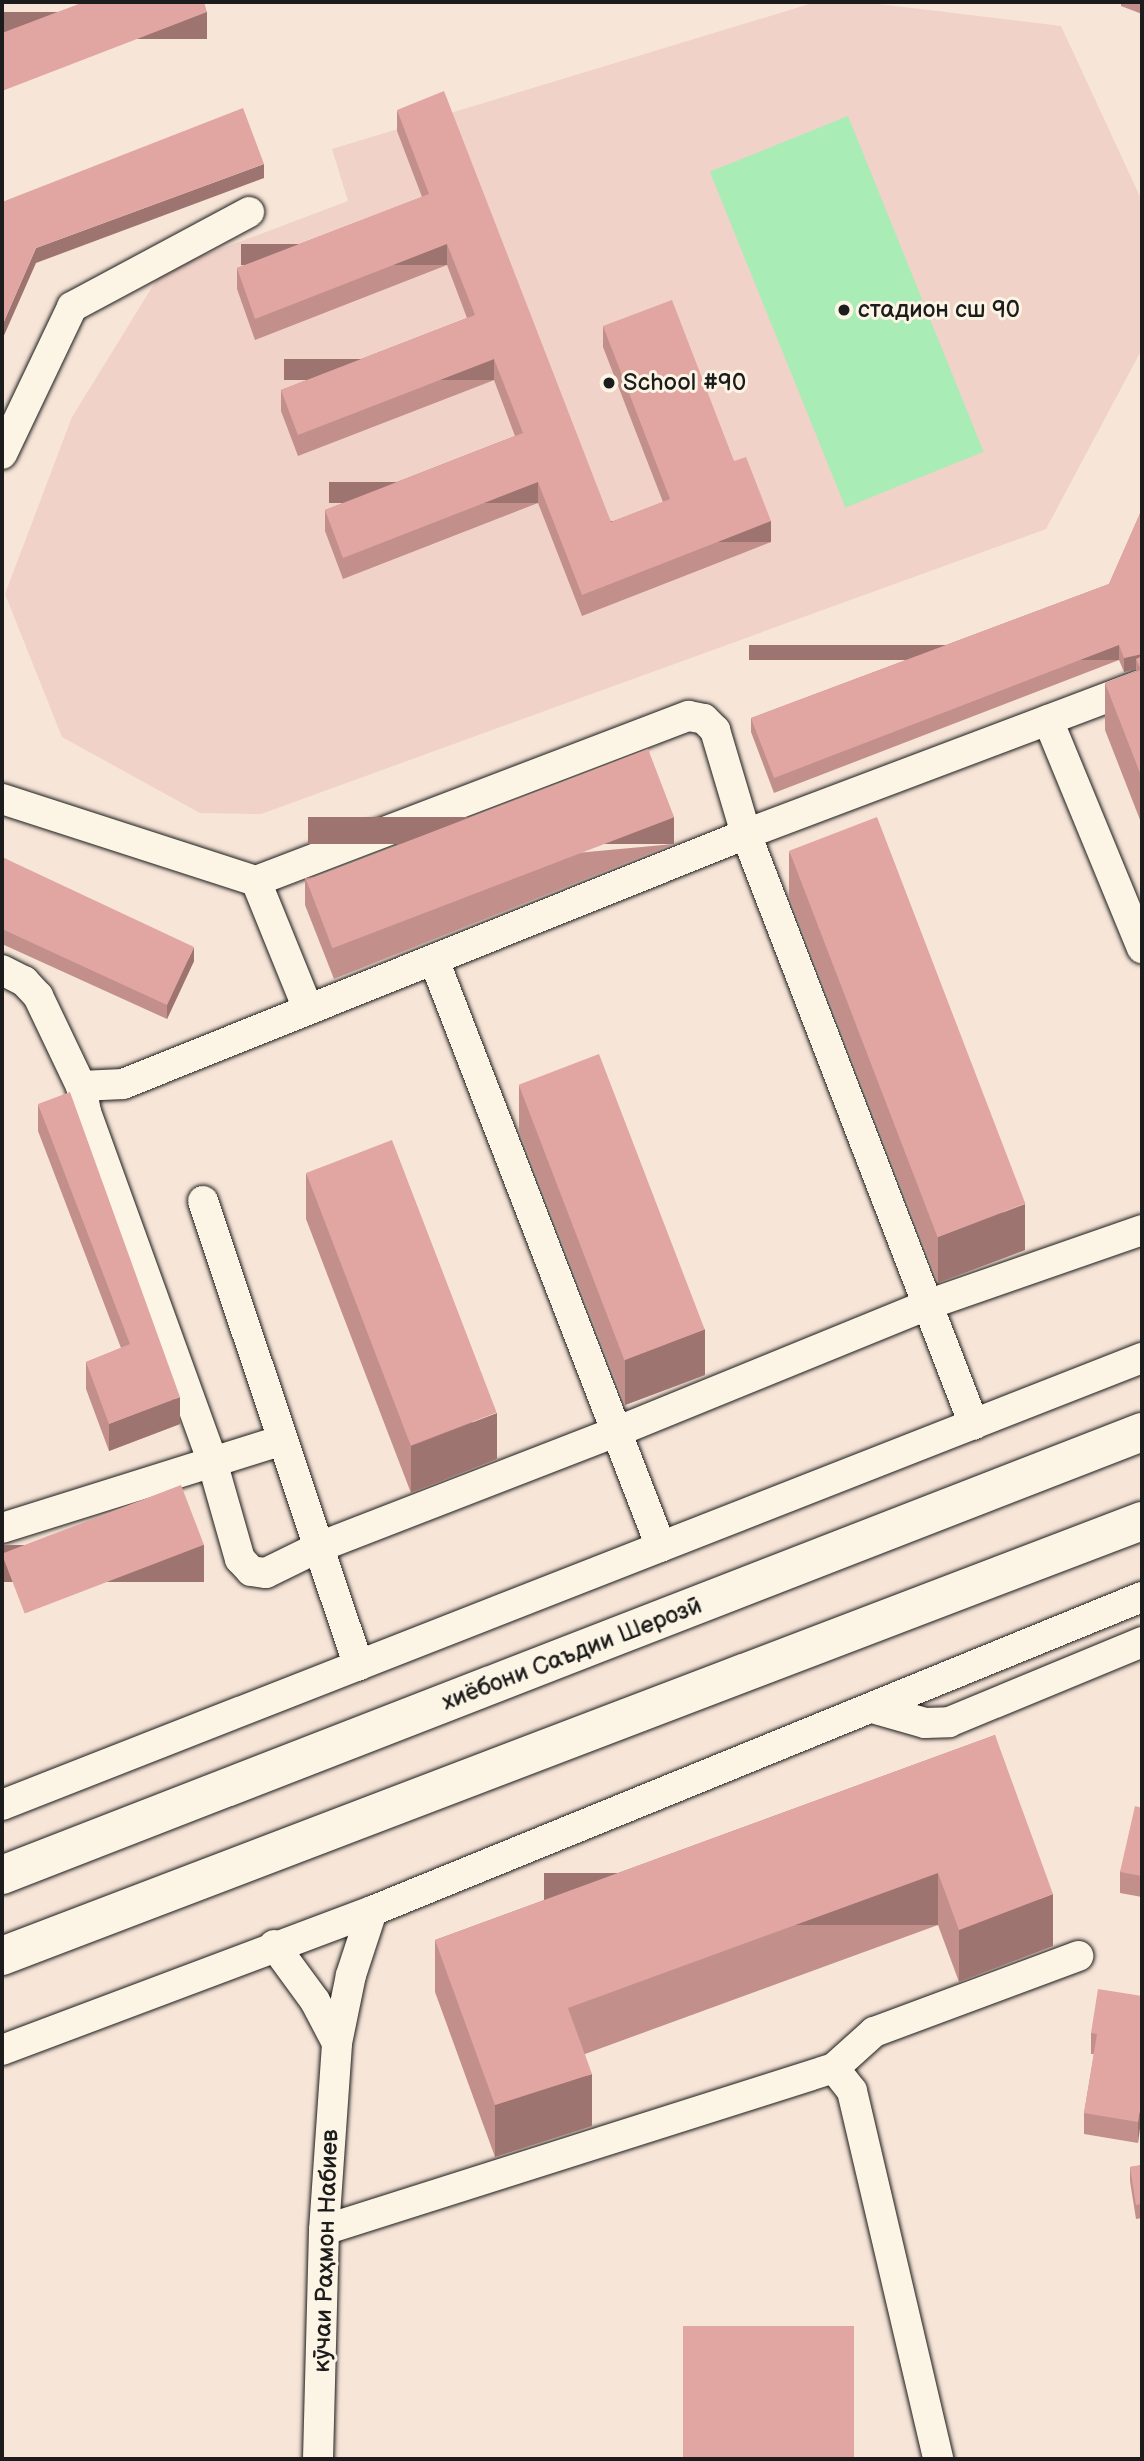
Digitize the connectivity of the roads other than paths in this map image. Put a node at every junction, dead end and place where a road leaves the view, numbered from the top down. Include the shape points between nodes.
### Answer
1 (248, 212) dead end
2 (2, 454) edge
3 (1142, 684) edge
4 (1048, 720) junction
5 (2, 799) edge
6 (746, 834) junction
7 (256, 881) junction
8 (1142, 948) edge
9 (434, 960) junction
10 (2, 970) edge
11 (308, 1009) junction
12 (81, 1086) junction
13 (203, 1201) dead end
14 (1142, 1230) edge
15 (924, 1306) junction
16 (1142, 1358) edge
17 (974, 1425) junction
18 (616, 1432) junction
19 (1142, 1432) edge
20 (283, 1440) junction
21 (212, 1461) junction
22 (1142, 1521) edge
23 (2, 1528) edge
24 (319, 1547) junction
25 (661, 1547) junction
26 (1142, 1597) edge
27 (1142, 1642) edge
28 (359, 1666) junction
29 (876, 1709) junction
30 (2, 1805) edge
31 (2, 1875) edge
32 (372, 1910) junction
33 (274, 1945) junction
34 (2, 1956) edge
35 (1078, 1956) dead end
36 (337, 2043) junction
37 (2, 2050) edge
38 (834, 2068) junction
39 (324, 2230) junction
40 (318, 2459) edge
41 (938, 2459) edge

1 - 2 street via 72,307
3 - 4 street
4 - 6 street
4 - 8 street
5 - 7 street
6 - 7 street via 715,730 704,719 689,716
6 - 9 street
6 - 15 street
7 - 11 street
9 - 11 street
9 - 18 street
10 - 12 street via 24,981 38,996
11 - 12 street via 123,1084
12 - 21 street via 86,1112
13 - 20 street
14 - 15 street
15 - 17 street
15 - 18 street
16 - 17 street
17 - 25 street
18 - 24 street
18 - 25 street
19 - 31 main road, хиёбони Саъдии Шерозӣ
20 - 21 street
20 - 24 street
21 - 23 street
21 - 24 street via 240,1559 251,1571 265,1573
22 - 34 main road
24 - 28 street
25 - 28 street
26 - 29 street
27 - 29 street via 949,1722 925,1723
28 - 30 street
29 - 32 street
32 - 33 street
32 - 36 street, кӯчаи Раҳмон Набиев via 351,1975
33 - 36 street
33 - 37 street
35 - 38 street via 874,2032
36 - 39 street, кӯчаи Раҳмон Набиев
38 - 39 street
38 - 41 street via 852,2091
39 - 40 street, кӯчаи Раҳмон Набиев

